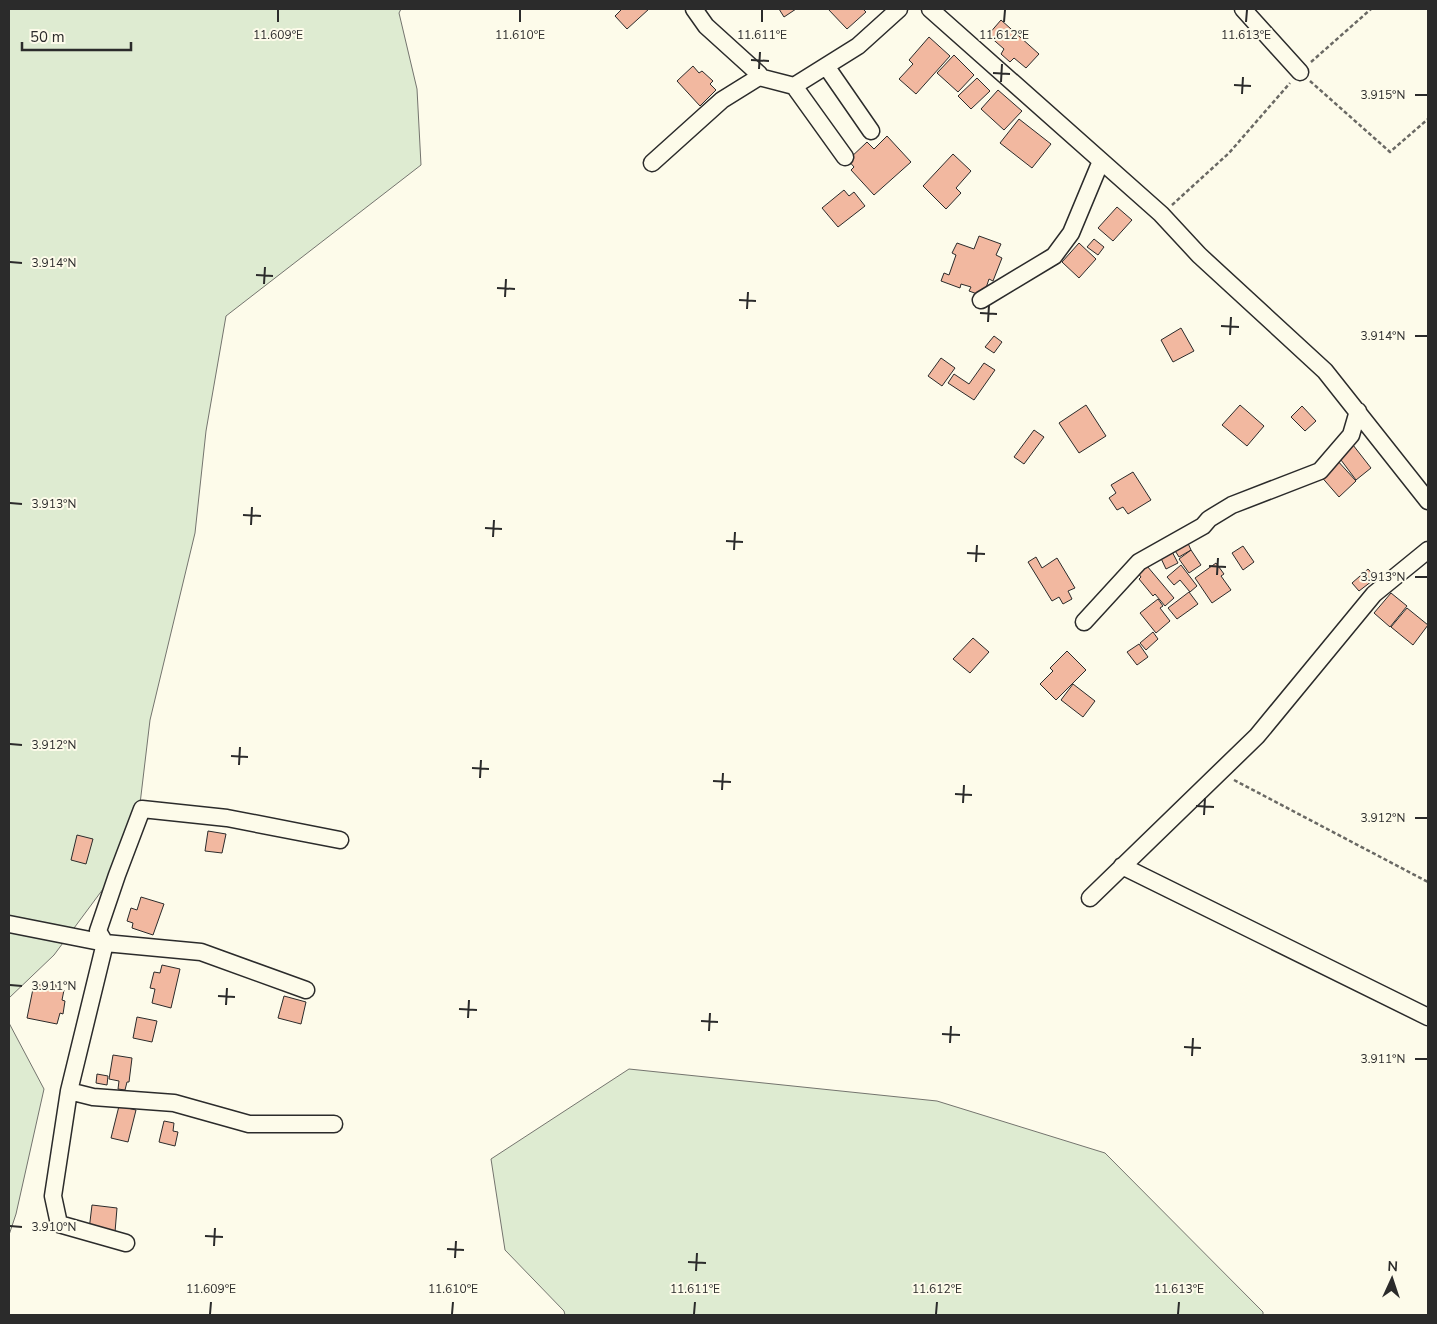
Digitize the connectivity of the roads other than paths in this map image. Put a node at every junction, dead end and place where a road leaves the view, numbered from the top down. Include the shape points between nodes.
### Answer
1 (694, 9) edge
2 (899, 9) edge
3 (930, 9) edge
4 (1243, 9) edge
5 (826, 66) junction
6 (1300, 72) road end
7 (760, 76) junction
8 (794, 86) junction
9 (871, 131) dead end
10 (845, 157) dead end
11 (1101, 161) junction
12 (652, 163) dead end
13 (981, 300) dead end
14 (1358, 411) junction
15 (1428, 502) edge
16 (1428, 550) edge
17 (1084, 622) dead end
18 (340, 840) dead end
19 (1122, 866) junction
20 (1090, 898) dead end
21 (9, 924) edge
22 (104, 943) junction
23 (306, 990) dead end
24 (1428, 1017) edge
25 (69, 1091) junction
26 (334, 1124) dead end
27 (126, 1243) dead end

1 - 7 street via 706,26
2 - 5 street via 858,46
3 - 11 street
4 - 6 street
5 - 8 street
5 - 9 street
7 - 8 street
7 - 12 street via 722,100
8 - 10 street
11 - 13 street via 1071,233 1054,256
11 - 14 street via 1161,214 1324,371
14 - 15 street
14 - 17 street via 1351,435 1320,471 1232,505 1203,526 1139,562
16 - 19 street via 1374,594 1258,736
18 - 22 street via 227,818 142,809 98,932
19 - 20 street
19 - 24 street
21 - 22 street
22 - 23 street via 201,952
22 - 25 street
25 - 26 street via 93,1097 174,1103 249,1124
25 - 27 street via 53,1196 59,1224

